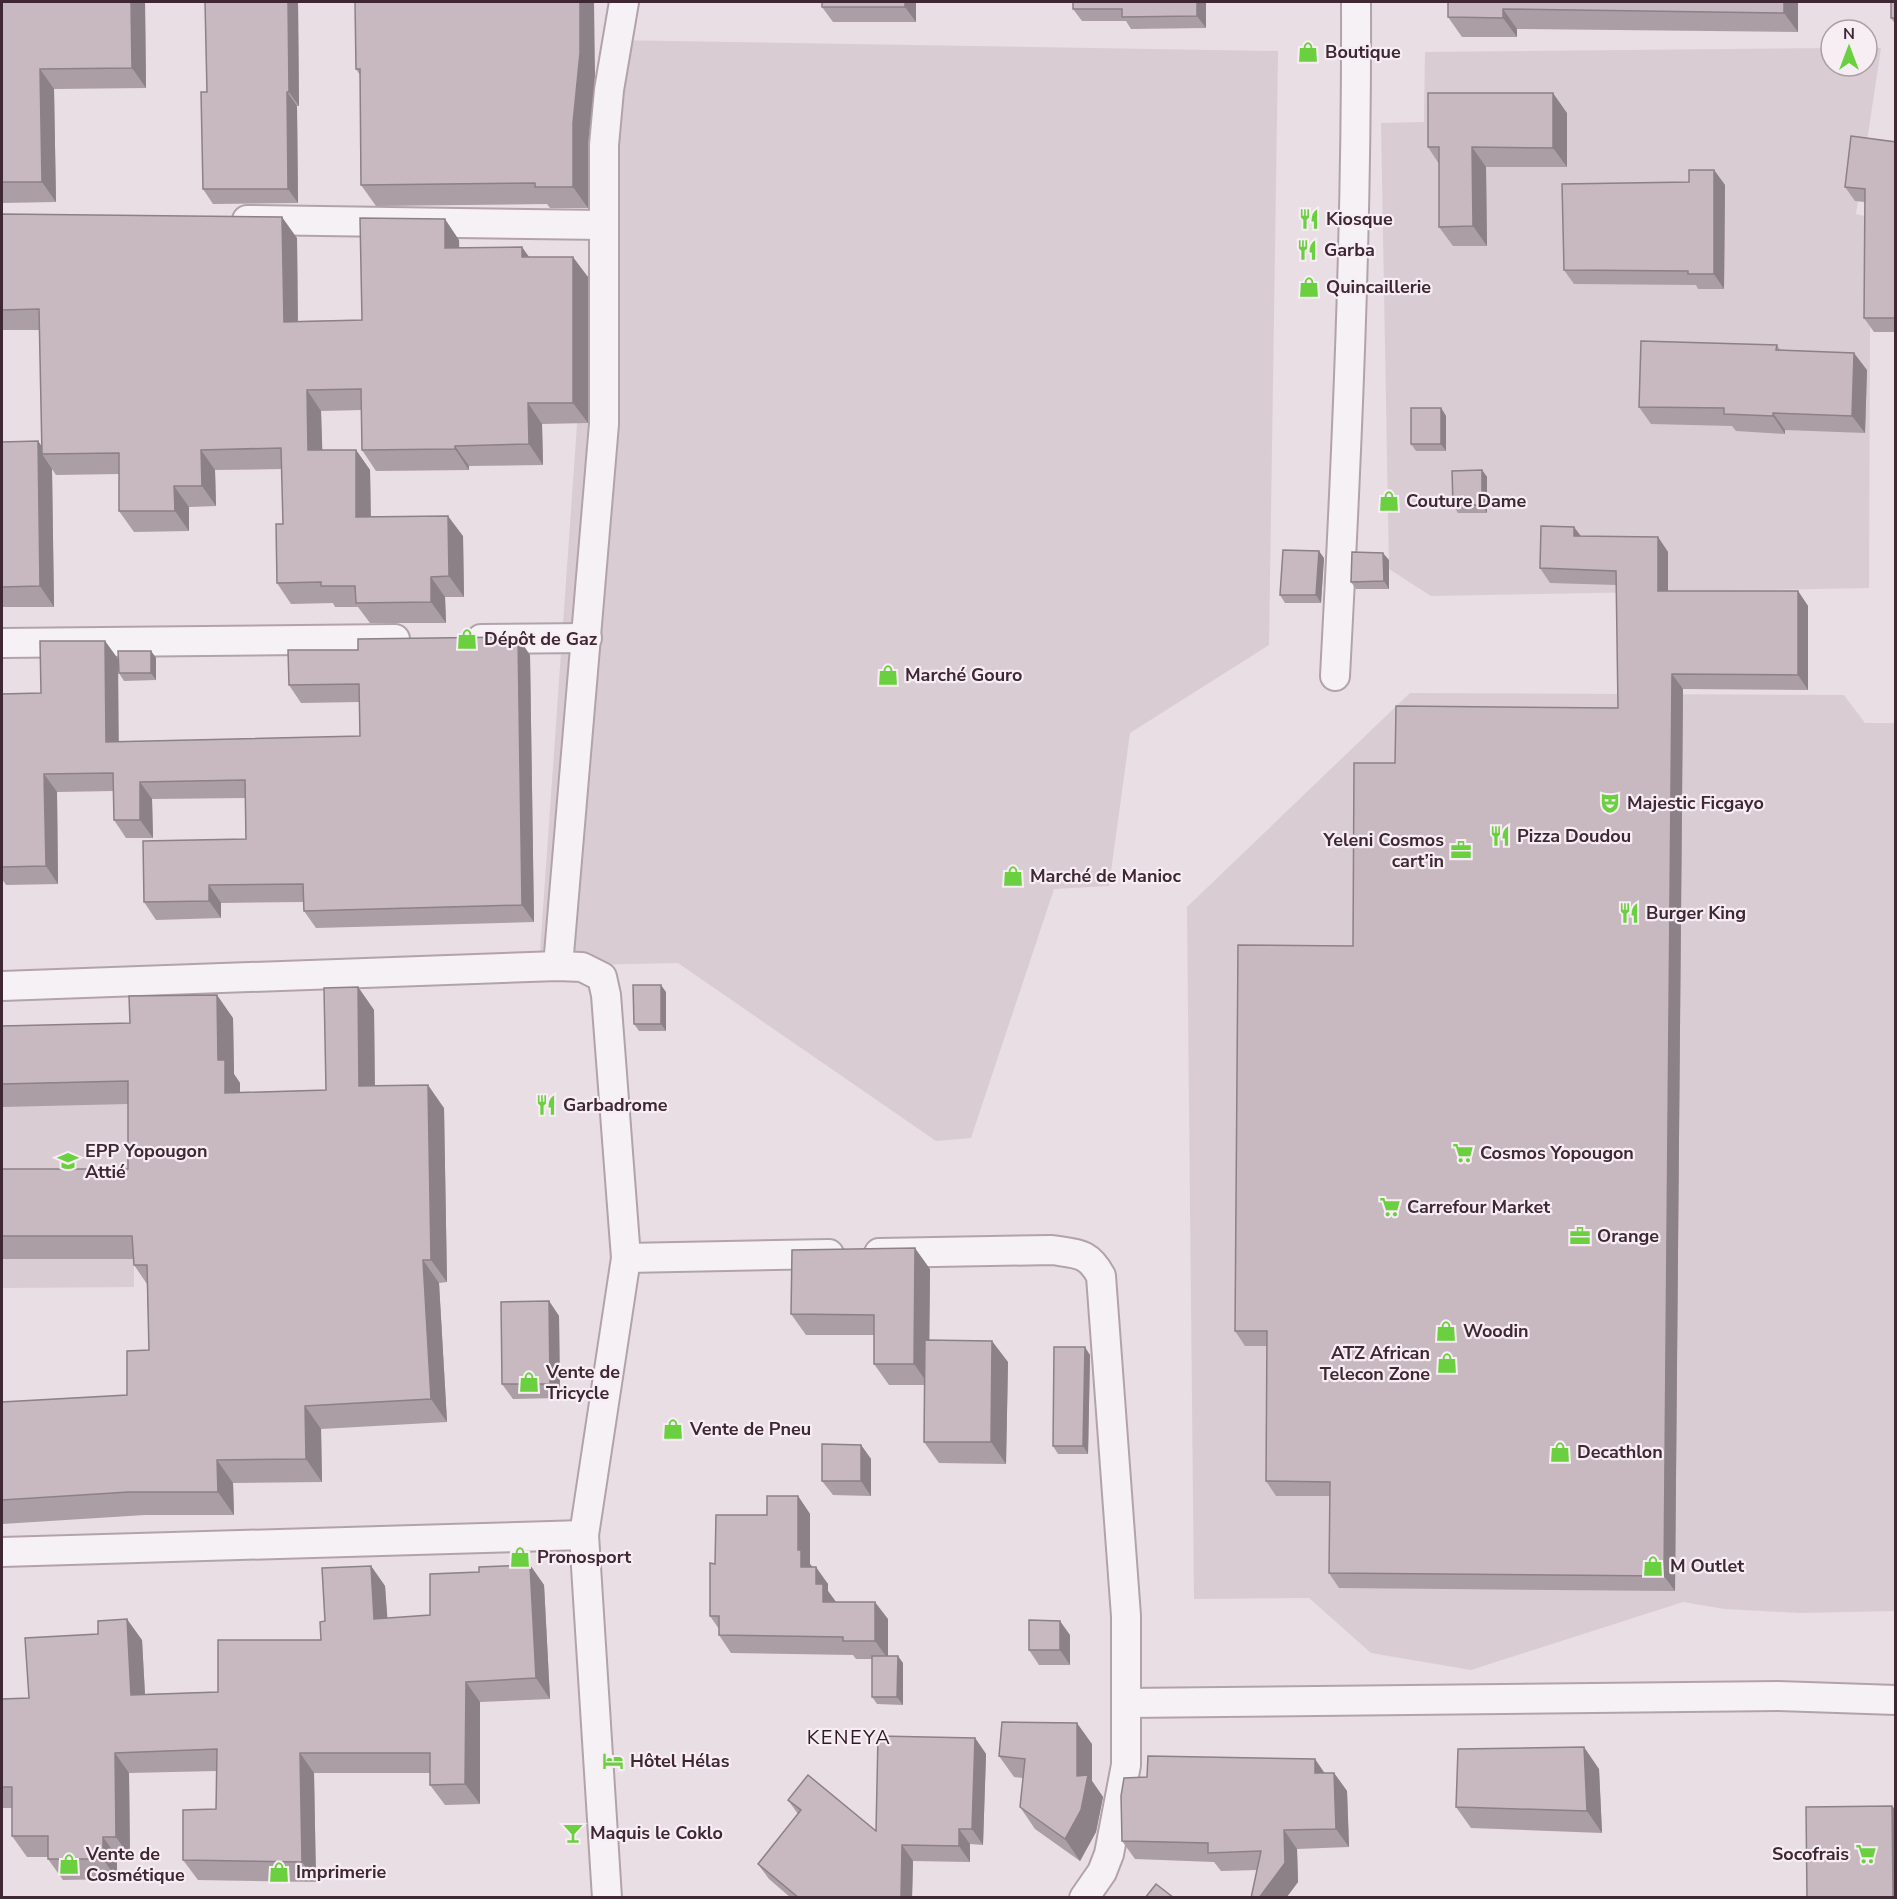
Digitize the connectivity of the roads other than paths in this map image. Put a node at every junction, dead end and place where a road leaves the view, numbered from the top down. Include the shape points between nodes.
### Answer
1 (624, 2) edge
2 (1356, 2) edge
3 (215, 219) edge
4 (604, 225) junction
5 (586, 638) junction
6 (2, 643) edge
7 (1335, 676) dead end
8 (558, 966) junction
9 (2, 986) edge
10 (627, 1258) junction
11 (584, 1535) junction
12 (2, 1552) edge
13 (1896, 1700) edge
14 (1126, 1702) junction
15 (607, 1898) edge
16 (1084, 1898) edge

1 - 4 street via 605,134
2 - 7 street via 1354,242
3 - 4 street
4 - 5 street via 604,424
5 - 6 street
5 - 8 street
8 - 9 street
8 - 10 street via 582,967 602,977
10 - 11 street
10 - 14 street via 1053,1250 1092,1260 1101,1276 1103,1300 1126,1616
11 - 12 street
11 - 15 street
13 - 14 street via 1766,1696
14 - 16 street via 1126,1765 1109,1854

